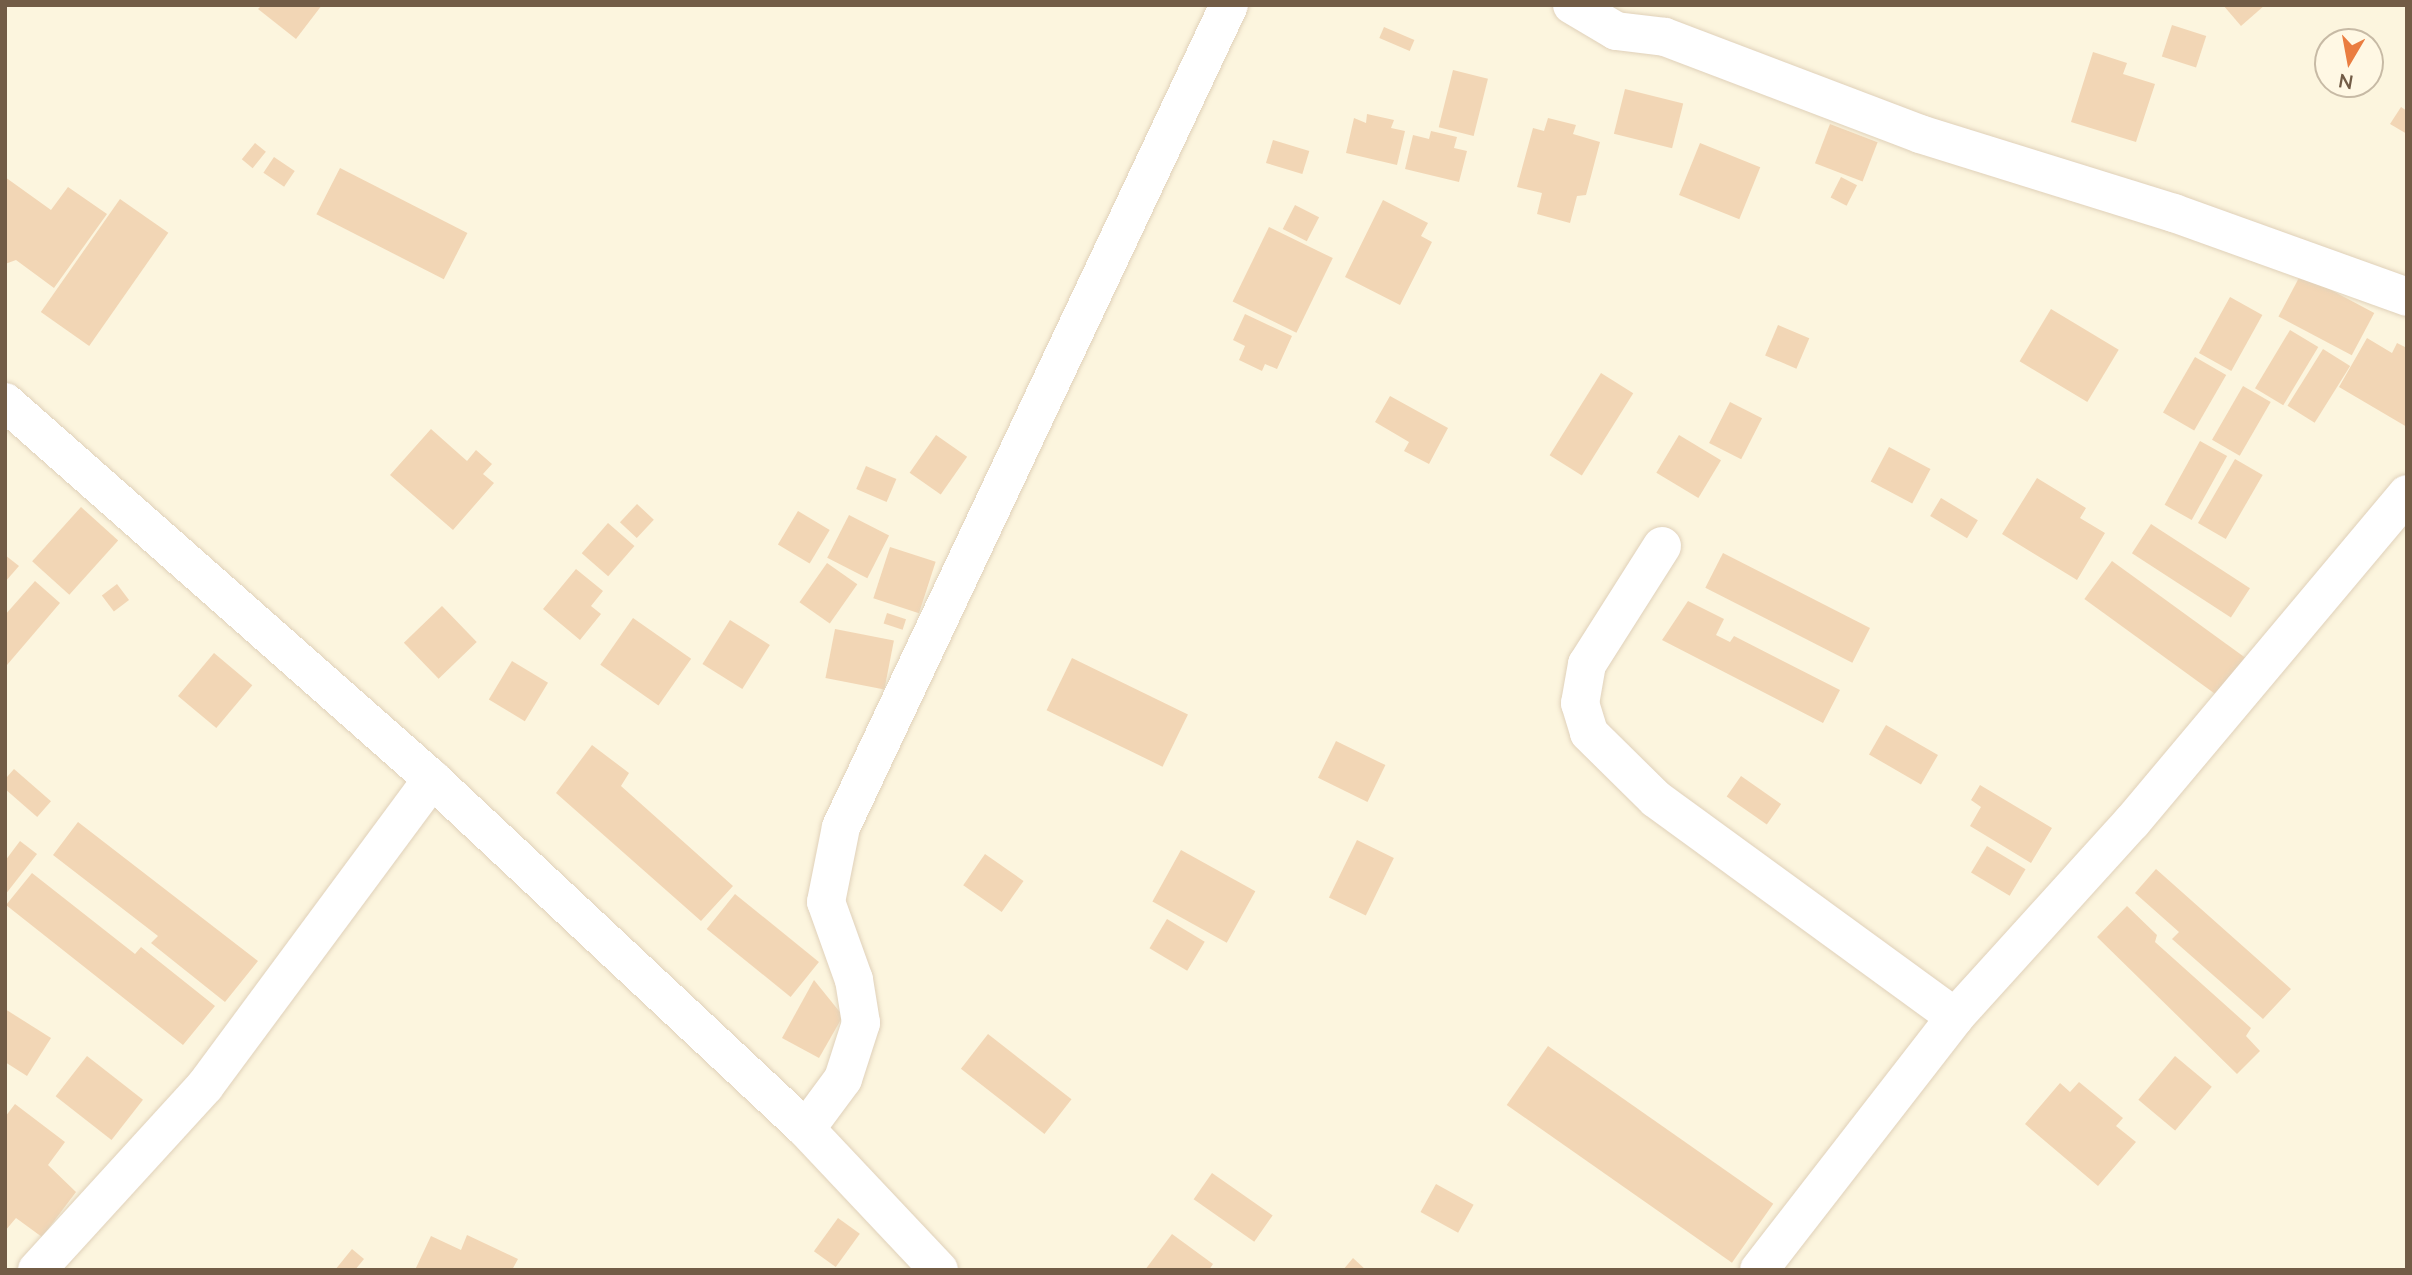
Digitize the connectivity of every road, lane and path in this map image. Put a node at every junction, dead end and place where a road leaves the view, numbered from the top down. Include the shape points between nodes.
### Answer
1 (1229, 5) edge
2 (1572, 5) edge
3 (2407, 297) edge
4 (5, 402) edge
5 (2407, 494) edge
6 (1662, 546) dead end
7 (432, 779) junction
8 (1955, 1017) junction
9 (806, 1129) junction
10 (37, 1270) edge
11 (939, 1270) edge
12 (1759, 1270) edge

1 - 9 street via 841,827 826,902 858,991 861,1023 843,1079
2 - 3 street via 1616,31 1665,37 1920,134 2161,208
4 - 7 street
5 - 8 street via 2132,822
6 - 8 street via 1587,664 1580,703 1589,733 1656,799
7 - 9 street
7 - 10 street via 205,1086
8 - 12 street
9 - 11 street

